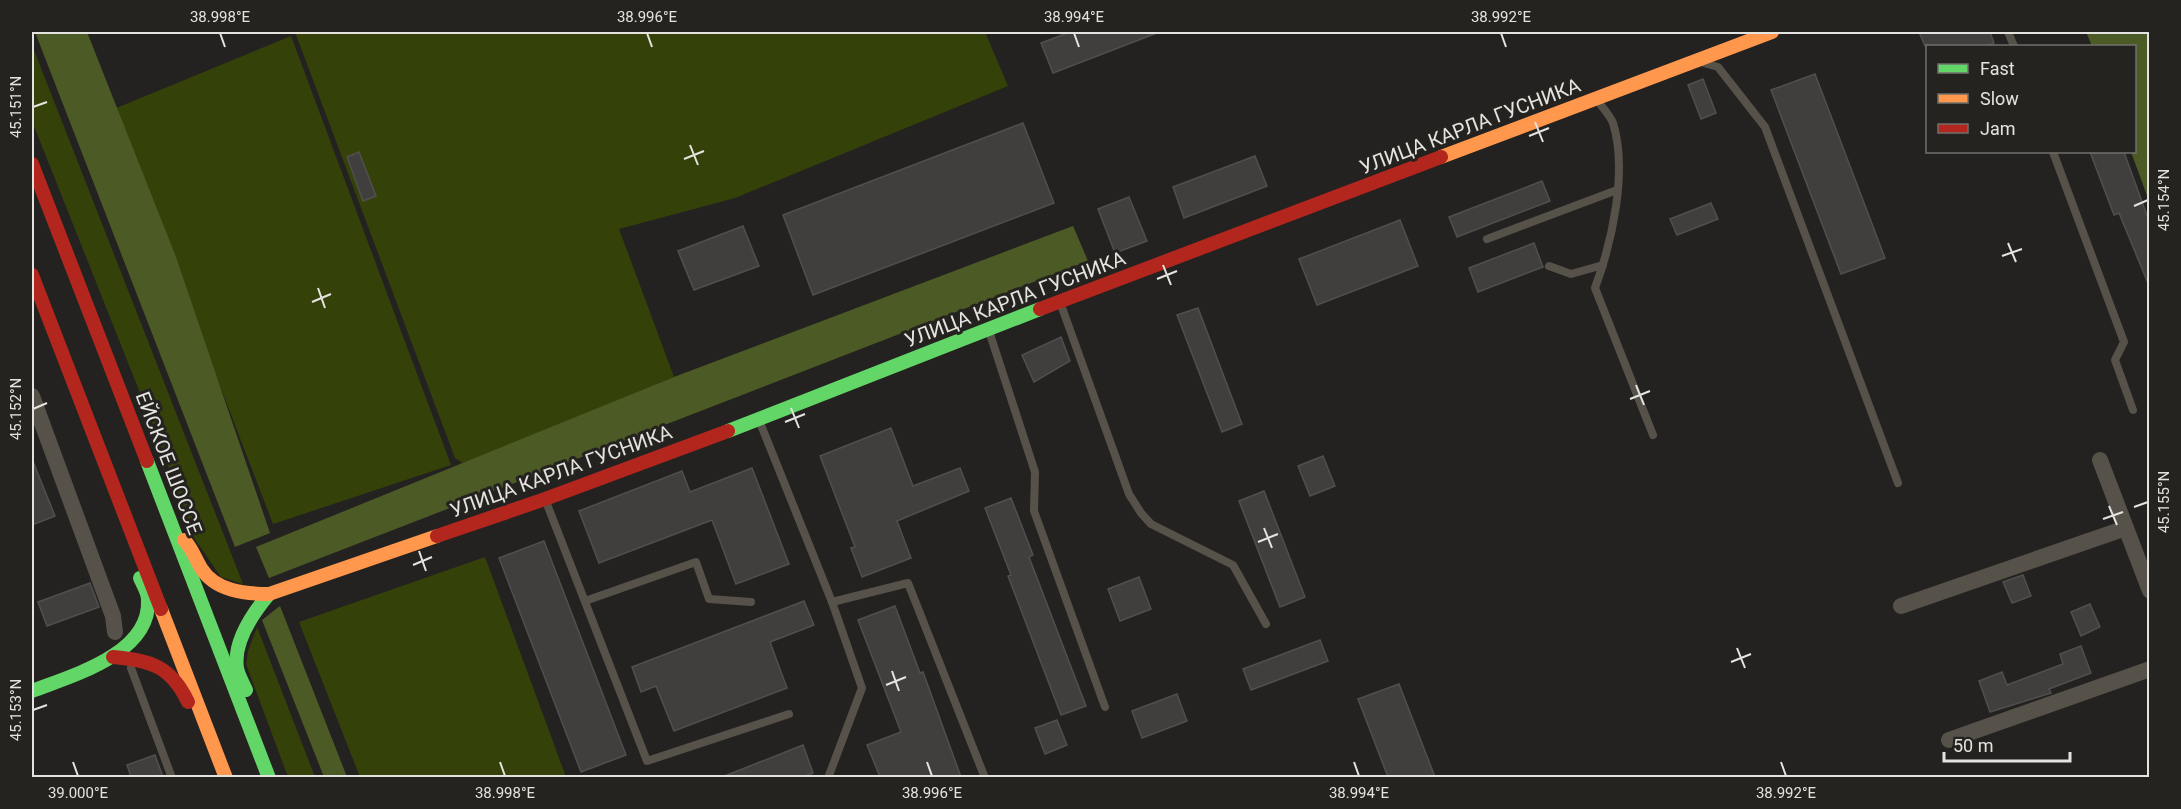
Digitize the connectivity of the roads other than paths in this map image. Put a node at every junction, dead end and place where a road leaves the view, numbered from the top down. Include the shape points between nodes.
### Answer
1 (1773, 32) edge
2 (1698, 62) junction
3 (1597, 99) junction
4 (2053, 153) edge
5 (32, 164) edge
6 (1617, 190) junction
7 (1487, 239) dead end
8 (1604, 265) junction
9 (1549, 266) dead end
10 (32, 275) edge
11 (1060, 302) junction
12 (988, 329) junction
13 (32, 396) edge
14 (2133, 410) dead end
15 (759, 420) junction
16 (1653, 435) dead end
17 (2100, 460) dead end
18 (1898, 483) dead end
19 (545, 499) junction
20 (128, 526) junction
21 (2126, 528) junction
22 (176, 533) junction
23 (2150, 591) edge
24 (269, 594) junction
25 (585, 602) junction
26 (751, 602) dead end
27 (831, 602) junction
28 (1901, 606) dead end
29 (1266, 624) dead end
30 (115, 632) dead end
31 (114, 657) junction
32 (131, 668) dead end
33 (2150, 669) edge
34 (32, 691) edge
35 (1105, 707) dead end
36 (200, 711) junction
37 (789, 714) dead end
38 (1949, 740) dead end
39 (262, 758) junction
40 (172, 777) edge
41 (226, 777) edge
42 (269, 777) edge
43 (828, 777) edge
44 (985, 777) edge

1 - 2 street, УЛИЦА КАРЛА ГУСНИКА
2 - 3 street, УЛИЦА КАРЛА ГУСНИКА
2 - 18 lane via 1718,67 1765,127
3 - 6 lane via 1612,121 1619,154
3 - 11 street, УЛИЦА КАРЛА ГУСНИКА
4 - 14 lane via 2124,342 2115,360
5 - 22 street, ЕЙСКОЕ ШОССЕ
6 - 7 lane
6 - 8 lane
8 - 9 lane via 1571,274
8 - 16 lane via 1595,288
10 - 20 street
11 - 12 street, УЛИЦА КАРЛА ГУСНИКА
11 - 29 lane via 1129,494 1141,513 1151,524 1233,565
12 - 15 street, УЛИЦА КАРЛА ГУСНИКА
12 - 35 lane via 1035,472 1034,511
13 - 30 street via 113,616
15 - 19 street, УЛИЦА КАРЛА ГУСНИКА
15 - 27 lane
17 - 21 street
19 - 24 street, УЛИЦА КАРЛА ГУСНИКА
19 - 25 lane
20 - 31 street via 125,539 148,598 146,617 134,639
20 - 36 street
21 - 23 street
21 - 28 street
22 - 24 street via 188,544 204,572 221,586 248,594
22 - 39 street, ЕЙСКОЕ ШОССЕ
24 - 39 street via 246,627 237,667 267,745
25 - 26 lane via 696,562 709,599
25 - 37 lane via 647,761
27 - 43 lane via 862,688
27 - 44 lane via 908,583
31 - 34 street
31 - 36 street via 156,664 174,676 190,707
32 - 40 lane
33 - 38 street
36 - 41 street
39 - 42 street, ЕЙСКОЕ ШОССЕ

